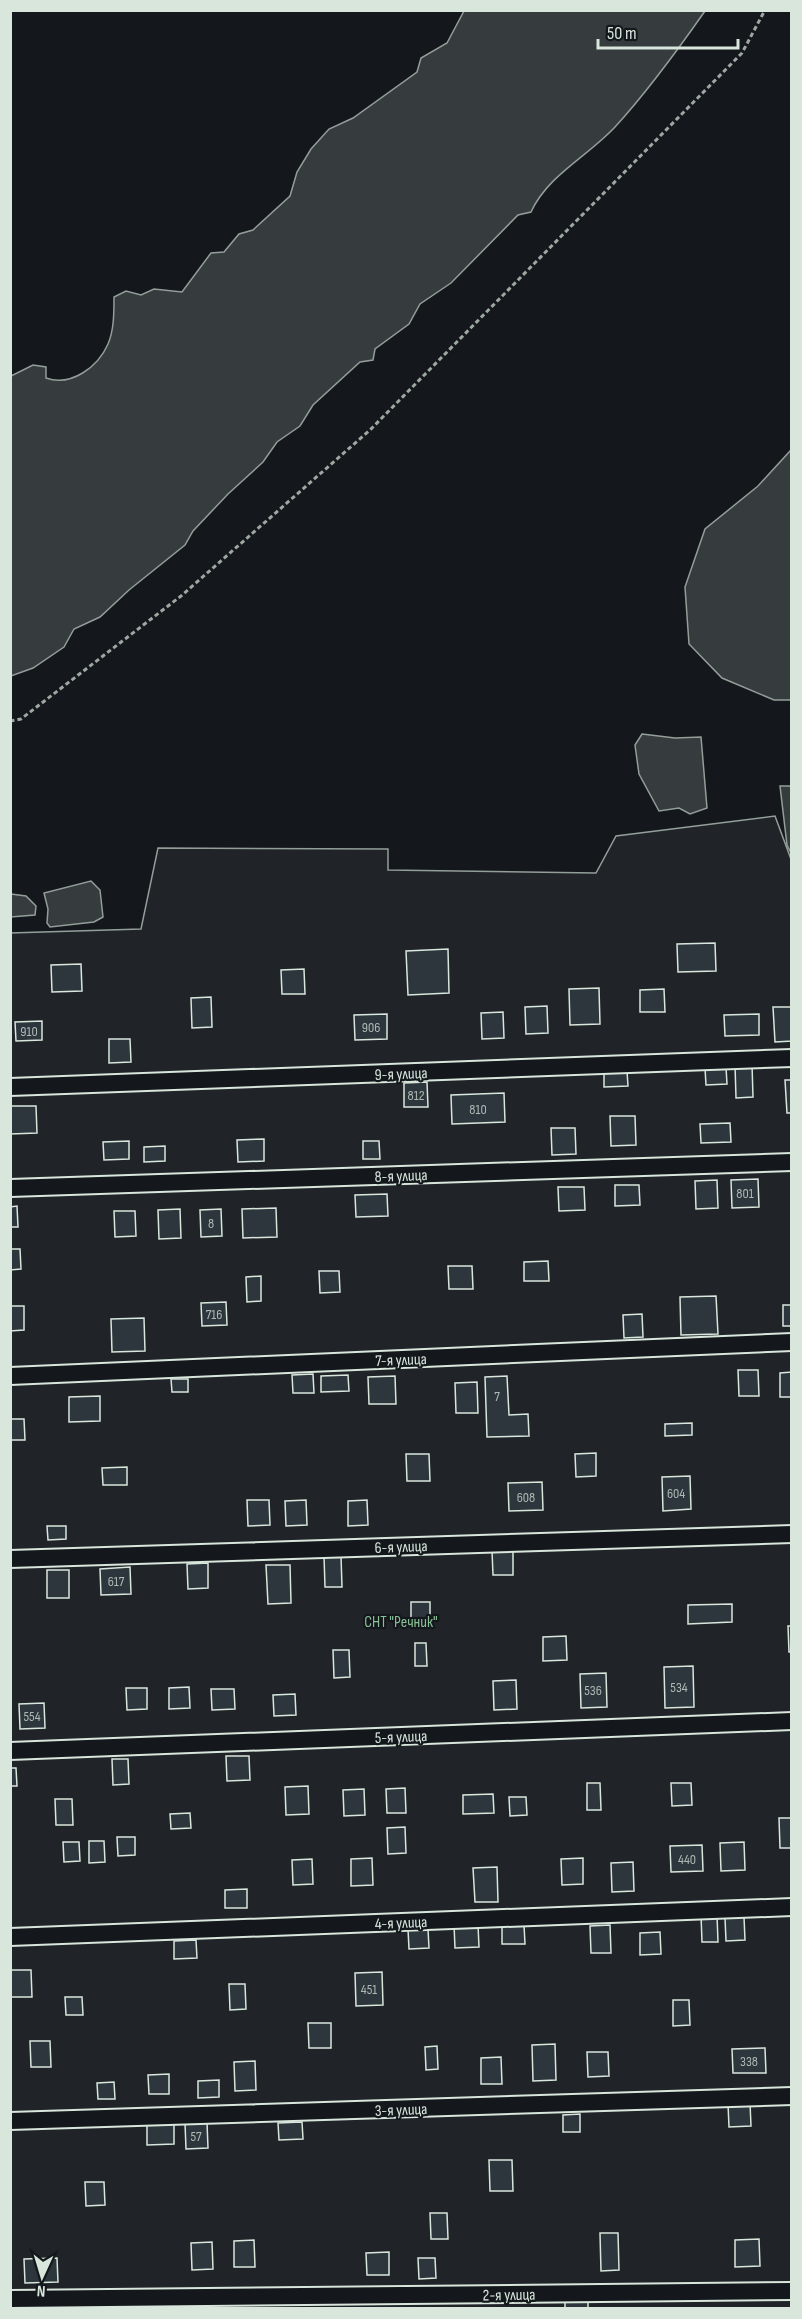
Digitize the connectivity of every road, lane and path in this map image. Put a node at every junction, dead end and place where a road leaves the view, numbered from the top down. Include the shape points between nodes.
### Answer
1 (765, 10) edge
2 (10, 722) edge
3 (792, 1059) edge
4 (10, 1087) edge
5 (792, 1162) edge
6 (10, 1188) edge
7 (792, 1342) edge
8 (10, 1376) edge
9 (792, 1534) edge
10 (10, 1559) edge
11 (792, 1722) edge
12 (10, 1751) edge
13 (792, 1907) edge
14 (10, 1937) edge
15 (792, 2096) edge
16 (10, 2121) edge
17 (792, 2291) edge
18 (10, 2299) edge

1 - 2 path via 742,53 370,430 181,596 21,719
3 - 4 street, 9-я улица
5 - 6 street, 8-я улица
7 - 8 street, 7-я улица
9 - 10 street, 6-я улица
11 - 12 street, 5-я улица
13 - 14 street, 4-я улица
15 - 16 street, 3-я улица
17 - 18 street, 2-я улица

